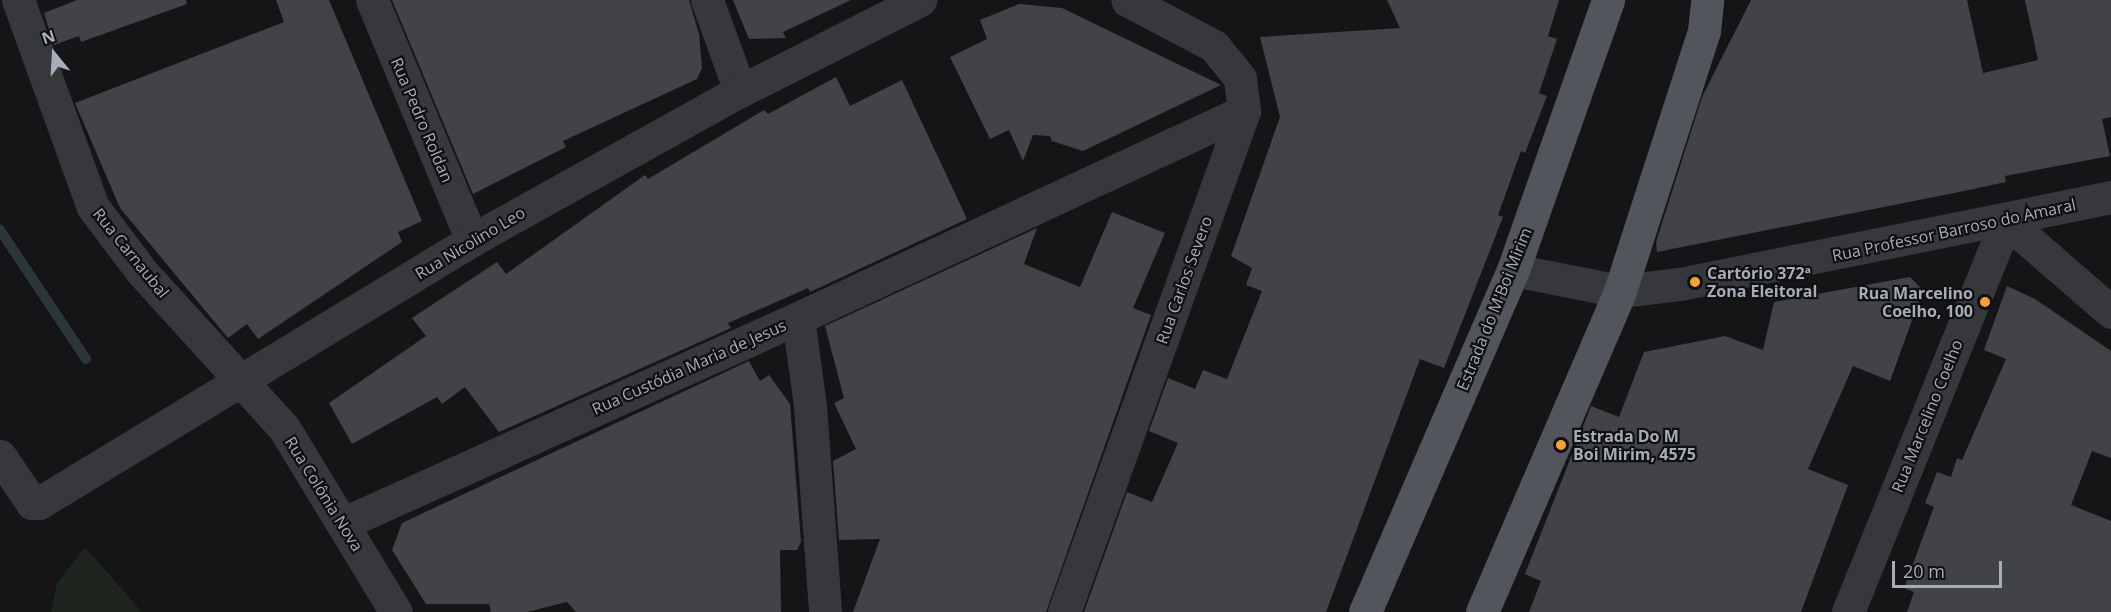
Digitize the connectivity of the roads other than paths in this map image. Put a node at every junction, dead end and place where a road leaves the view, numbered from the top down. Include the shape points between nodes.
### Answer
1 (18, 0) edge
2 (372, 0) edge
3 (707, 0) edge
4 (920, 0) edge
5 (1127, 0) edge
6 (1608, 0) edge
7 (1707, 0) edge
8 (740, 91) junction
9 (1244, 111) junction
10 (2111, 197) edge
11 (2006, 221) junction
12 (472, 240) junction
13 (1513, 270) junction
14 (1620, 291) junction
15 (2111, 312) edge
16 (798, 318) junction
17 (244, 382) junction
18 (0, 456) edge
19 (344, 523) junction
20 (396, 612) edge
21 (825, 612) edge
22 (1064, 612) edge
23 (1365, 612) edge
24 (1482, 612) edge
25 (1848, 612) edge

1 - 17 street, Rua Carnaubal via 93,207 142,272
2 - 12 street, Rua Pedro Roldan
3 - 8 street
4 - 8 street, Rua Nicolino Leo
5 - 9 street, Rua Carlos Severo via 1214,46 1240,78
6 - 13 main road, Estrada do M'Boi Mirim
7 - 14 main road via 1704,31
8 - 12 street, Rua Nicolino Leo
9 - 16 street
9 - 22 street, Rua Carlos Severo
10 - 11 street, Rua Professor Barroso do Amaral
11 - 14 street, Rua Professor Barroso do Amaral via 1680,284
11 - 15 street
11 - 25 street, Rua Marcelino Coelho
12 - 17 street, Rua Nicolino Leo
13 - 14 street, Rua Professor Barroso do Amaral
13 - 23 main road, Estrada do M'Boi Mirim
14 - 24 main road
16 - 19 street, Rua Custódia Maria de Jesus
16 - 21 street, Rua Custódia Maria de Jesus via 810,406
17 - 18 street, Rua Nicolino Leo via 39,503 32,503
17 - 19 street, Rua Colônia Nova via 284,428
19 - 20 street, Rua Colônia Nova

